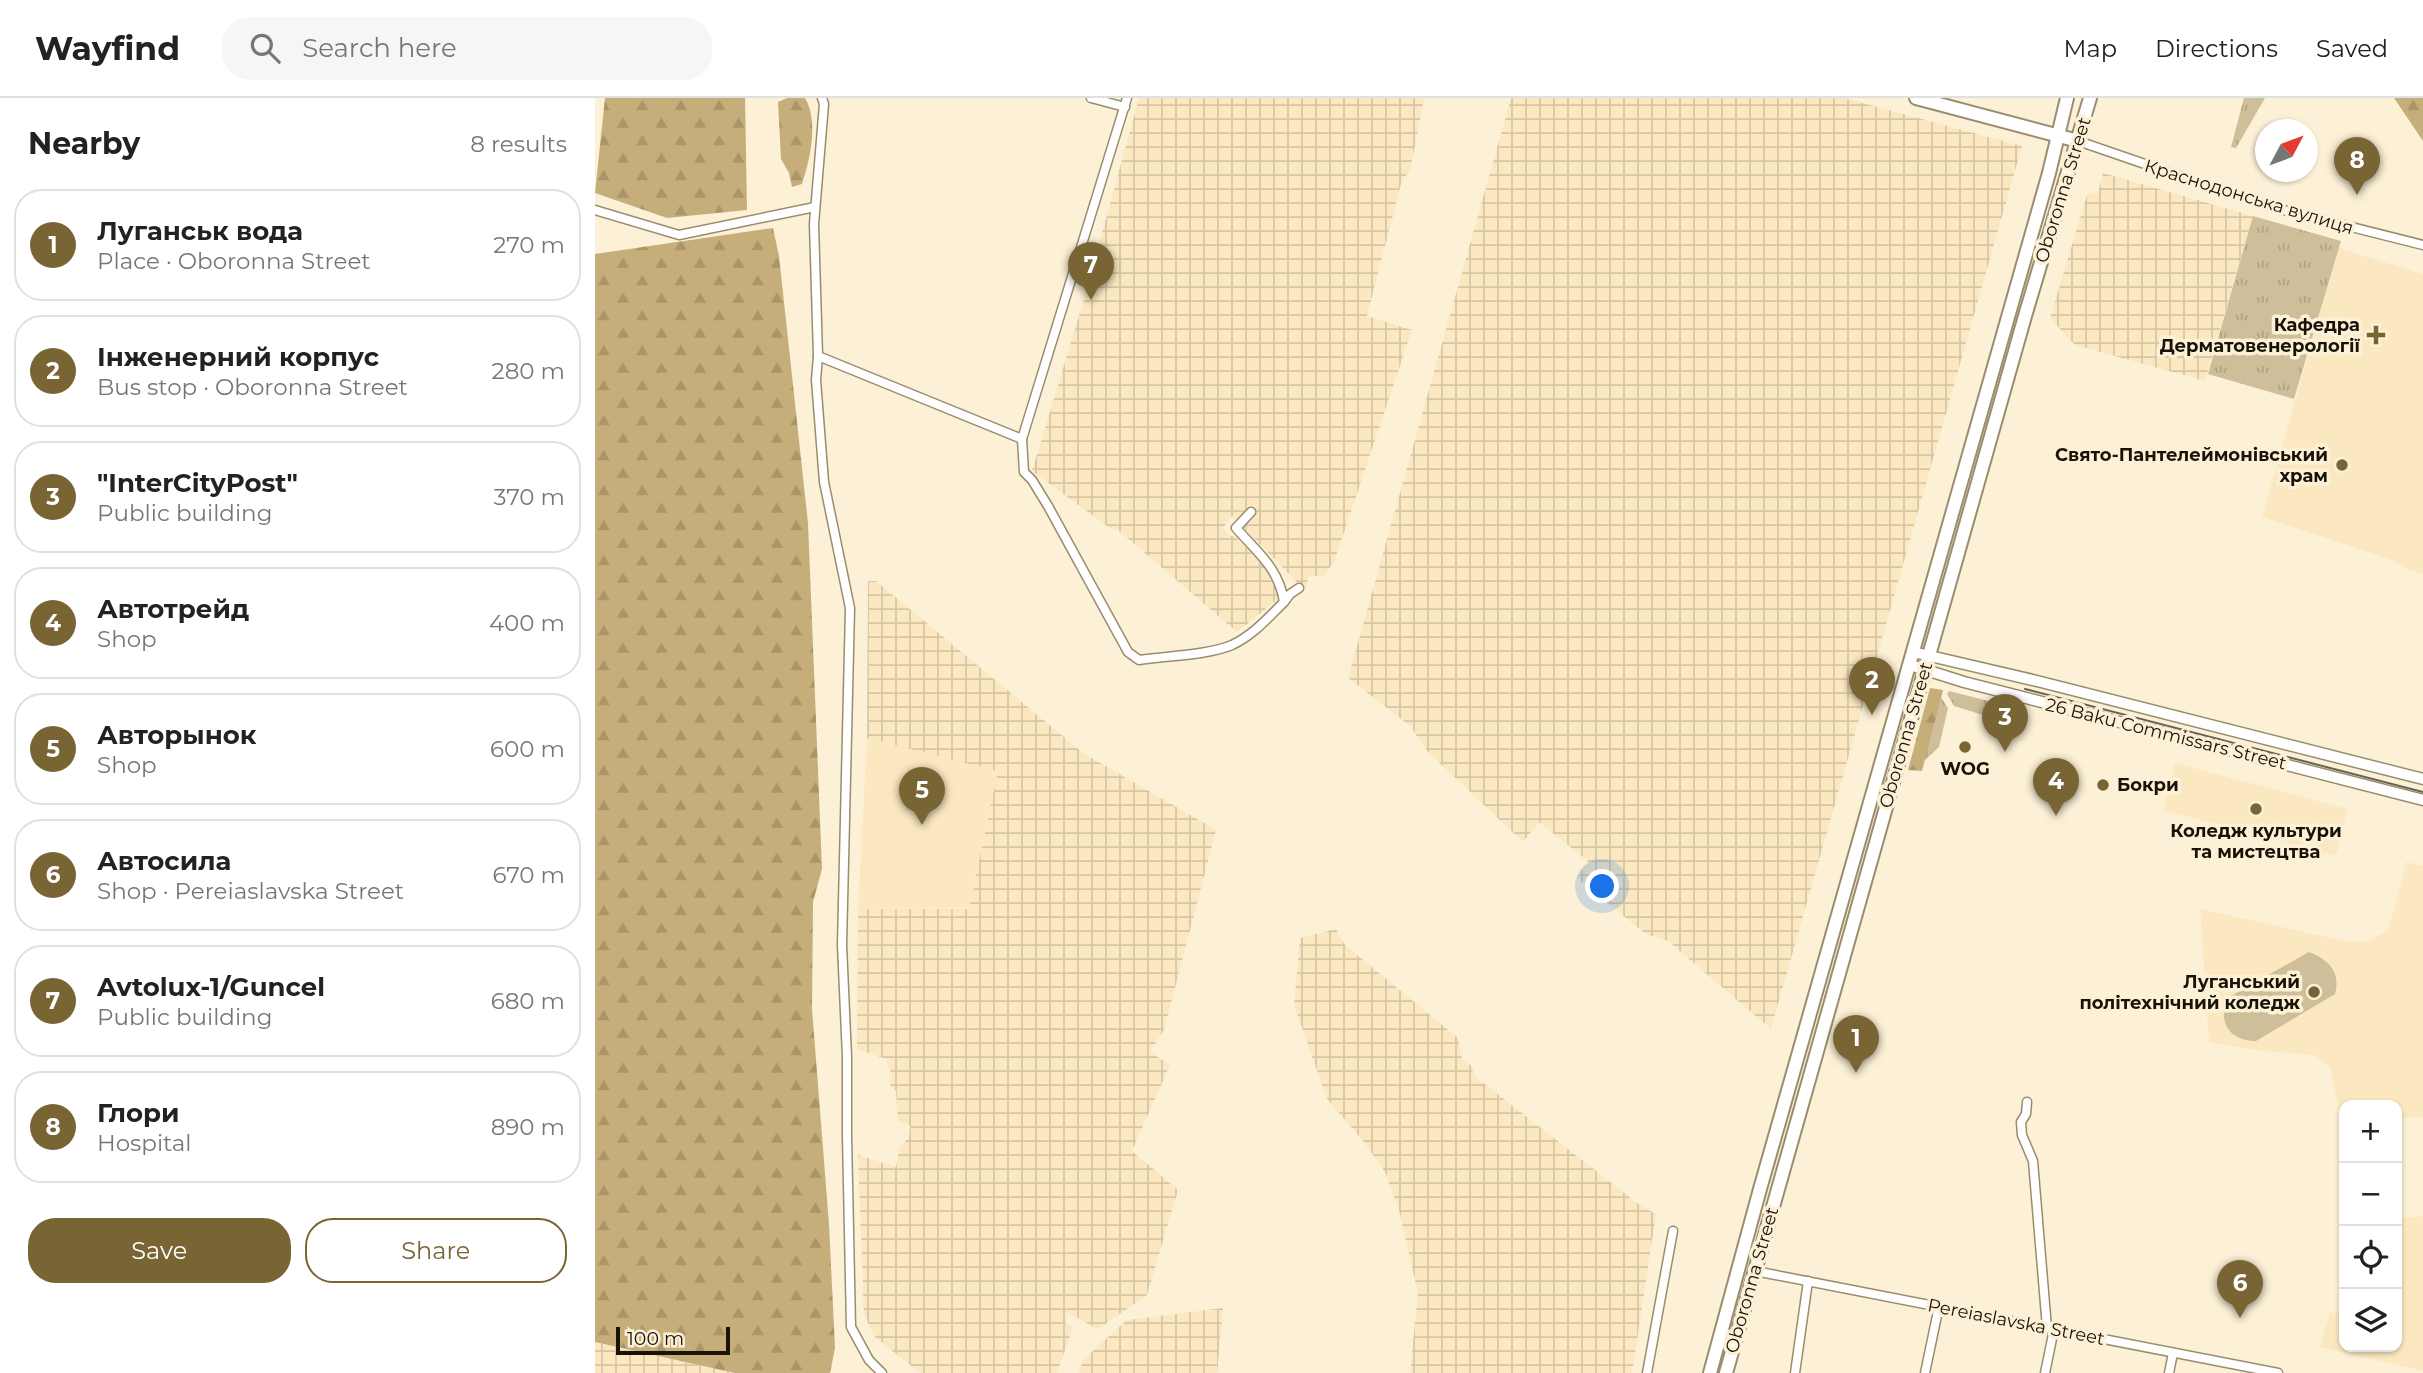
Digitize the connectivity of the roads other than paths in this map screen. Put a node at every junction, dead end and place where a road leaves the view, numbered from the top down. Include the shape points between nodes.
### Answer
1 (822, 98) edge
2 (1091, 98) edge
3 (1916, 98) edge
4 (2067, 98) edge
5 (2090, 98) edge
6 (1126, 102) edge
7 (2058, 135) junction
8 (2078, 141) junction
9 (814, 207) junction
10 (595, 210) edge
11 (2423, 245) edge
12 (818, 356) junction
13 (1022, 439) junction
14 (1251, 512) dead end
15 (1299, 588) dead end
16 (1284, 602) junction
17 (1911, 659) junction
18 (1926, 663) junction
19 (2037, 681) junction
20 (2033, 700) junction
21 (2423, 779) edge
22 (2423, 800) edge
23 (2027, 1102) dead end
24 (1673, 1231) dead end
25 (1755, 1271) junction
26 (1808, 1281) junction
27 (1939, 1306) junction
28 (2050, 1329) junction
29 (2173, 1353) junction
30 (882, 1373) edge
31 (1647, 1373) edge
32 (1710, 1373) edge
33 (1726, 1373) edge
34 (1795, 1373) edge
35 (1924, 1373) edge
36 (2045, 1373) edge
37 (2169, 1373) edge
38 (2278, 1373) edge

1 - 9 street
2 - 6 street
3 - 7 main road
4 - 7 main road, Oboronna Street
5 - 8 main road, Oboronna Street
6 - 13 street
7 - 8 main road
7 - 17 main road, Oboronna Street
8 - 11 street, Краснодонська вулиця via 2264,205
8 - 18 main road, Oboronna Street
9 - 10 street via 679,235
9 - 12 street
12 - 13 street
12 - 30 street via 824,482 850,608 842,945 851,1327 869,1360
13 - 16 street via 1024,472 1048,506 1128,652 1139,660 1232,645 1255,631
14 - 16 street via 1236,528 1273,570
15 - 16 street
17 - 18 street, 26 Baku Commissars Street
17 - 32 main road, Oboronna Street
18 - 19 street, 26 Baku Commissars Street
18 - 20 street, 26 Baku Commissars Street
18 - 25 main road, Oboronna Street
19 - 20 street
19 - 21 street, 26 Baku Commissars Street
20 - 22 street, 26 Baku Commissars Street
23 - 28 street via 2022,1135 2033,1161
24 - 31 street
25 - 26 street, Pereiaslavska Street
25 - 33 main road, Oboronna Street
26 - 27 street, Pereiaslavska Street
26 - 34 street
27 - 28 street, Pereiaslavska Street
27 - 35 street
28 - 29 street, Pereiaslavska Street
28 - 36 street
29 - 37 street
29 - 38 street, Pereiaslavska Street

